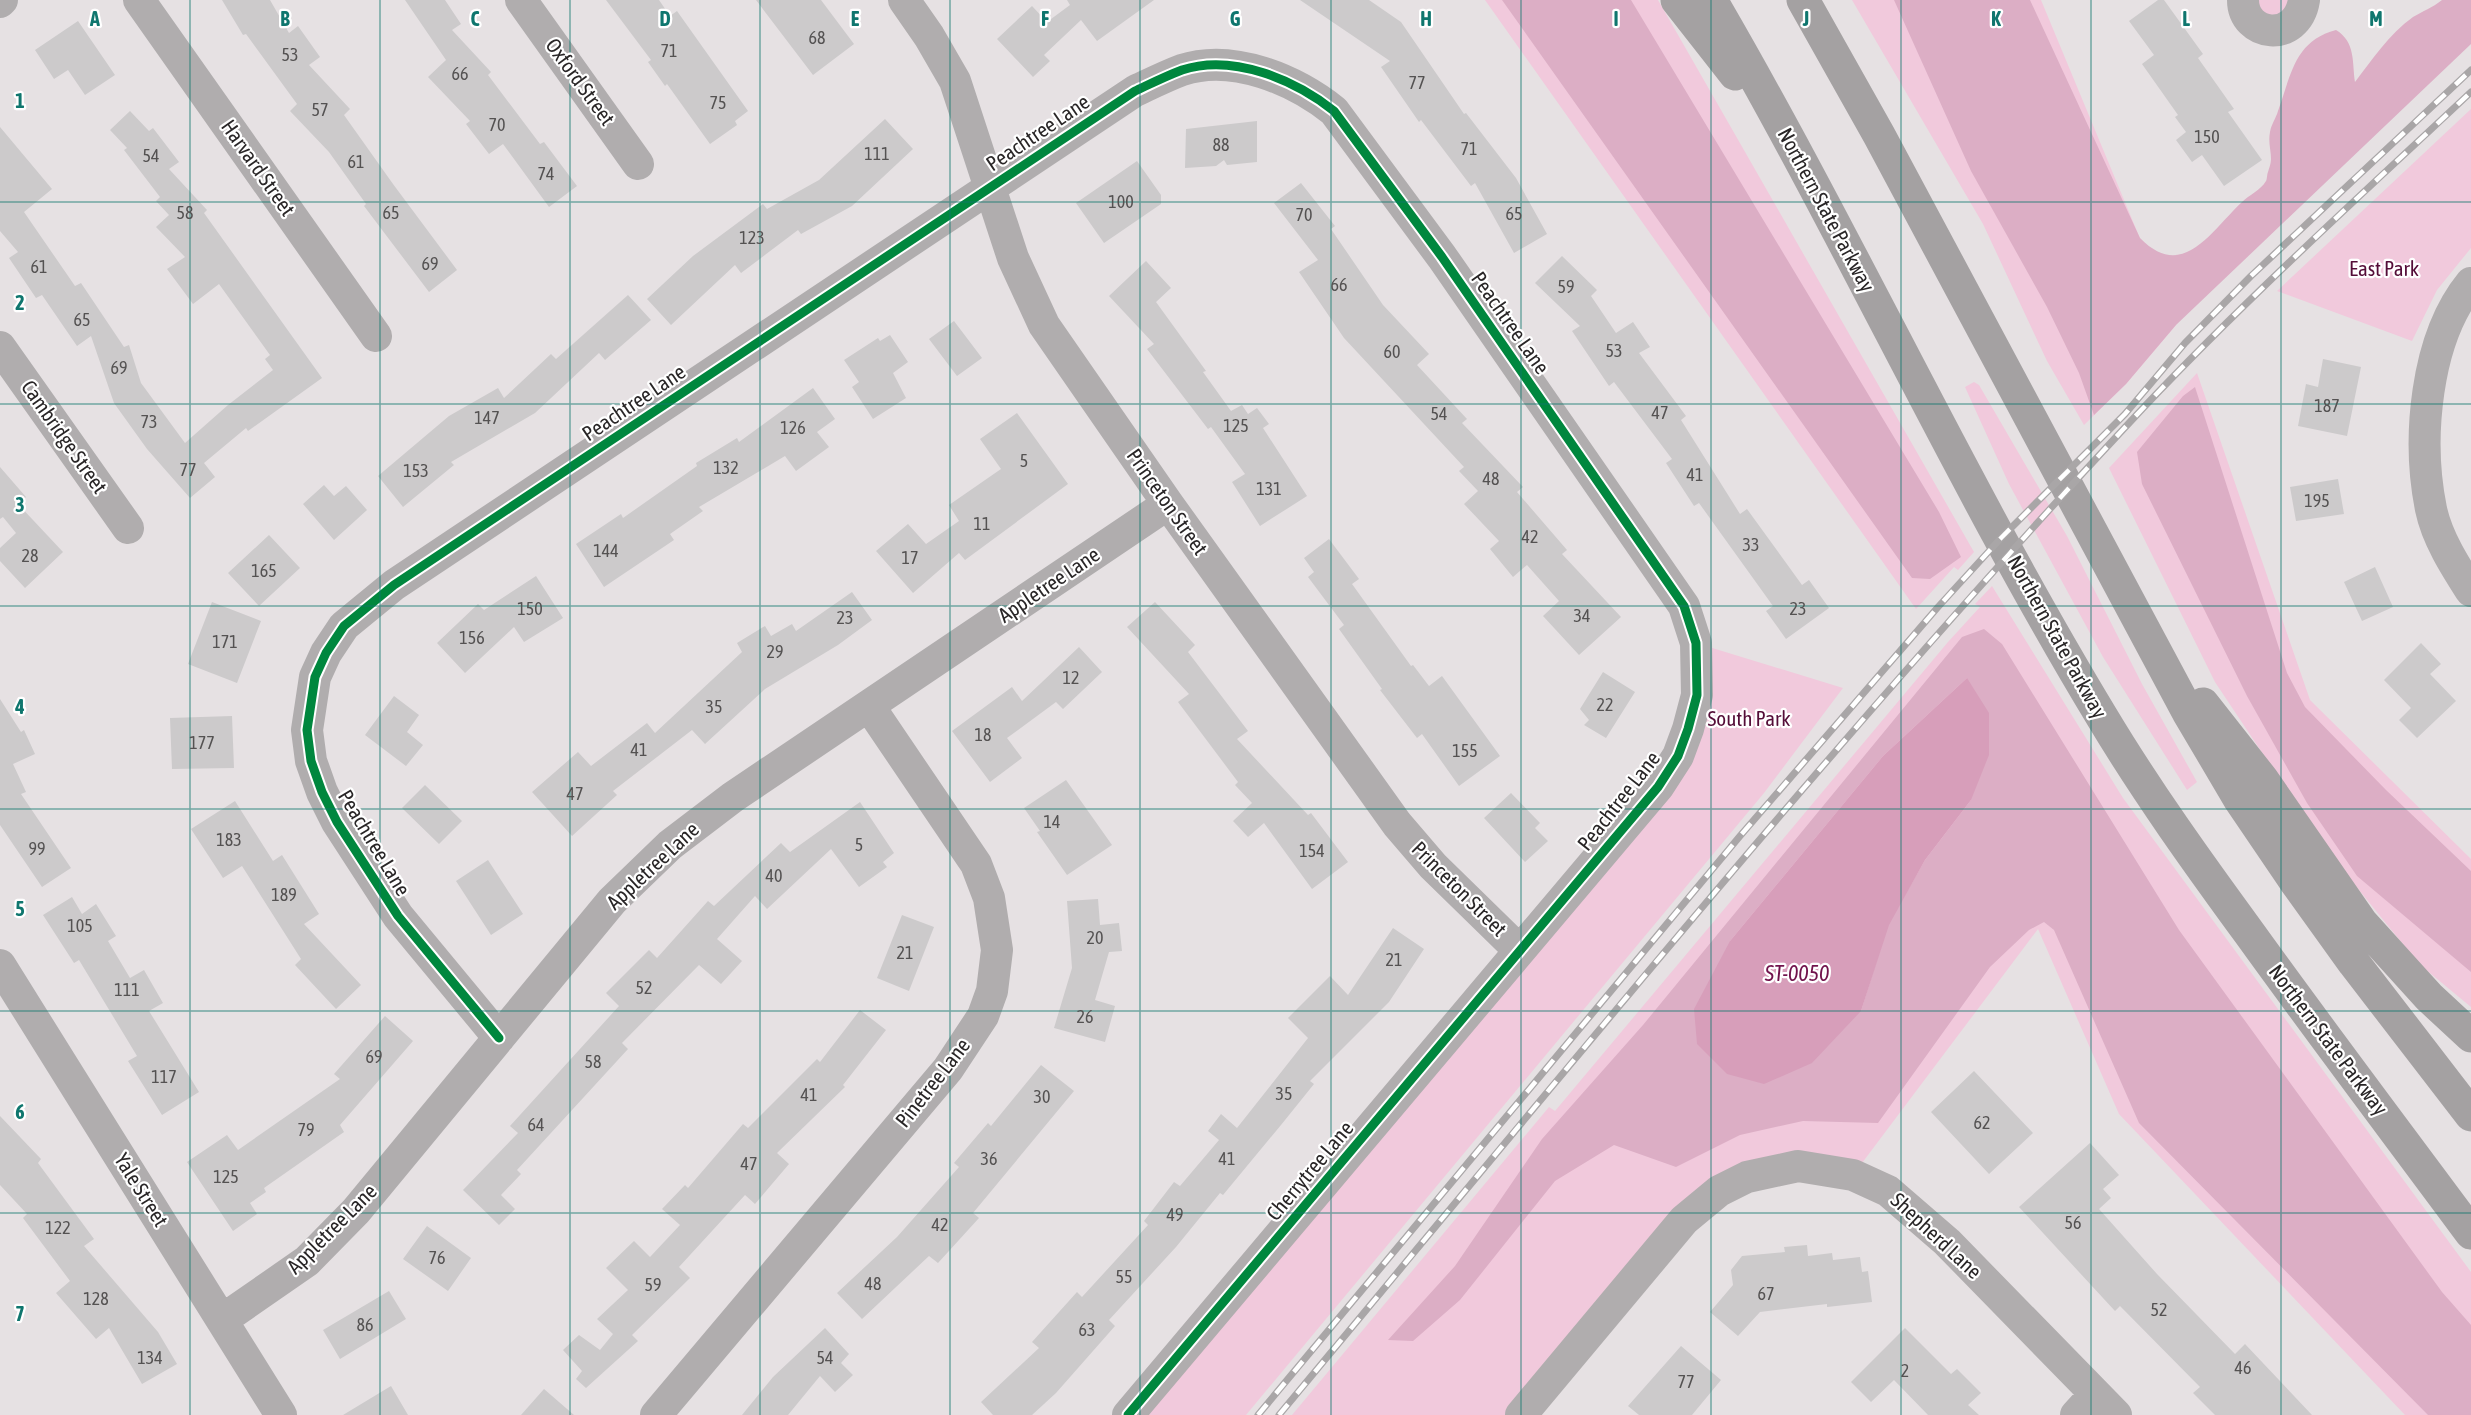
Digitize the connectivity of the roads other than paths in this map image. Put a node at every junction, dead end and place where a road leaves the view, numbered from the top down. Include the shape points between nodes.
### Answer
1 (139, 0) edge
2 (521, 0) edge
3 (904, 0) edge
4 (1677, 0) edge
5 (1711, 0) edge
6 (1803, 0) edge
7 (2243, 0) edge
8 (2304, 0) edge
9 (1786, 136) junction
10 (638, 164) dead end
11 (991, 186) junction
12 (2471, 283) edge
13 (376, 336) dead end
14 (0, 347) edge
15 (1168, 504) junction
16 (128, 528) dead end
17 (2471, 591) edge
18 (2142, 625) junction
19 (869, 706) junction
20 (1519, 950) junction
21 (0, 965) edge
22 (2471, 1036) edge
23 (499, 1038) junction
24 (2471, 1115) edge
25 (2471, 1233) edge
26 (222, 1320) junction
27 (2096, 1408) edge
28 (281, 1415) edge
29 (656, 1415) edge
30 (1128, 1415) edge
31 (1521, 1415) edge

1 - 13 street, Harvard Street
2 - 10 street, Oxford Street
3 - 11 street, Princeton Street via 955,81
4 - 9 highway
5 - 9 highway, Northern State Parkway
6 - 18 highway
7 - 8 street via 2254,23 2273,31 2292,25
9 - 25 highway, Northern State Parkway via 1988,515 2108,727 2218,891
11 - 15 street, Princeton Street via 1013,258 1044,325
11 - 20 street, Peachtree Lane via 1135,91 1183,70 1213,65 1266,72 1314,96 1334,111 1442,257 1684,606 1696,643 1697,695 1678,756 1658,787
11 - 23 street, Peachtree Lane via 394,585 344,626 326,653 315,677 307,730 311,761 322,792 398,916
12 - 17 street via 2446,326 2428,387 2423,441 2431,510 2452,561
14 - 16 street, Cambridge Street
15 - 19 street, Appletree Lane
15 - 20 street, Princeton Street via 1397,824 1432,866
18 - 22 highway via 2262,779 2361,922 2429,997
18 - 24 highway via 2246,809 2354,963
19 - 23 street, Appletree Lane via 733,797 670,845 612,902
19 - 29 street, Pinetree Lane via 975,864 989,898 997,950 992,991 983,1016 948,1069
20 - 30 street, Cherrytree Lane
21 - 26 street, Yale Street
23 - 26 street, Appletree Lane via 332,1237 291,1273
26 - 28 street, Yale Street
27 - 31 street, Shepherd Lane via 1947,1242 1888,1191 1853,1175 1798,1166 1747,1177 1719,1191 1684,1220

